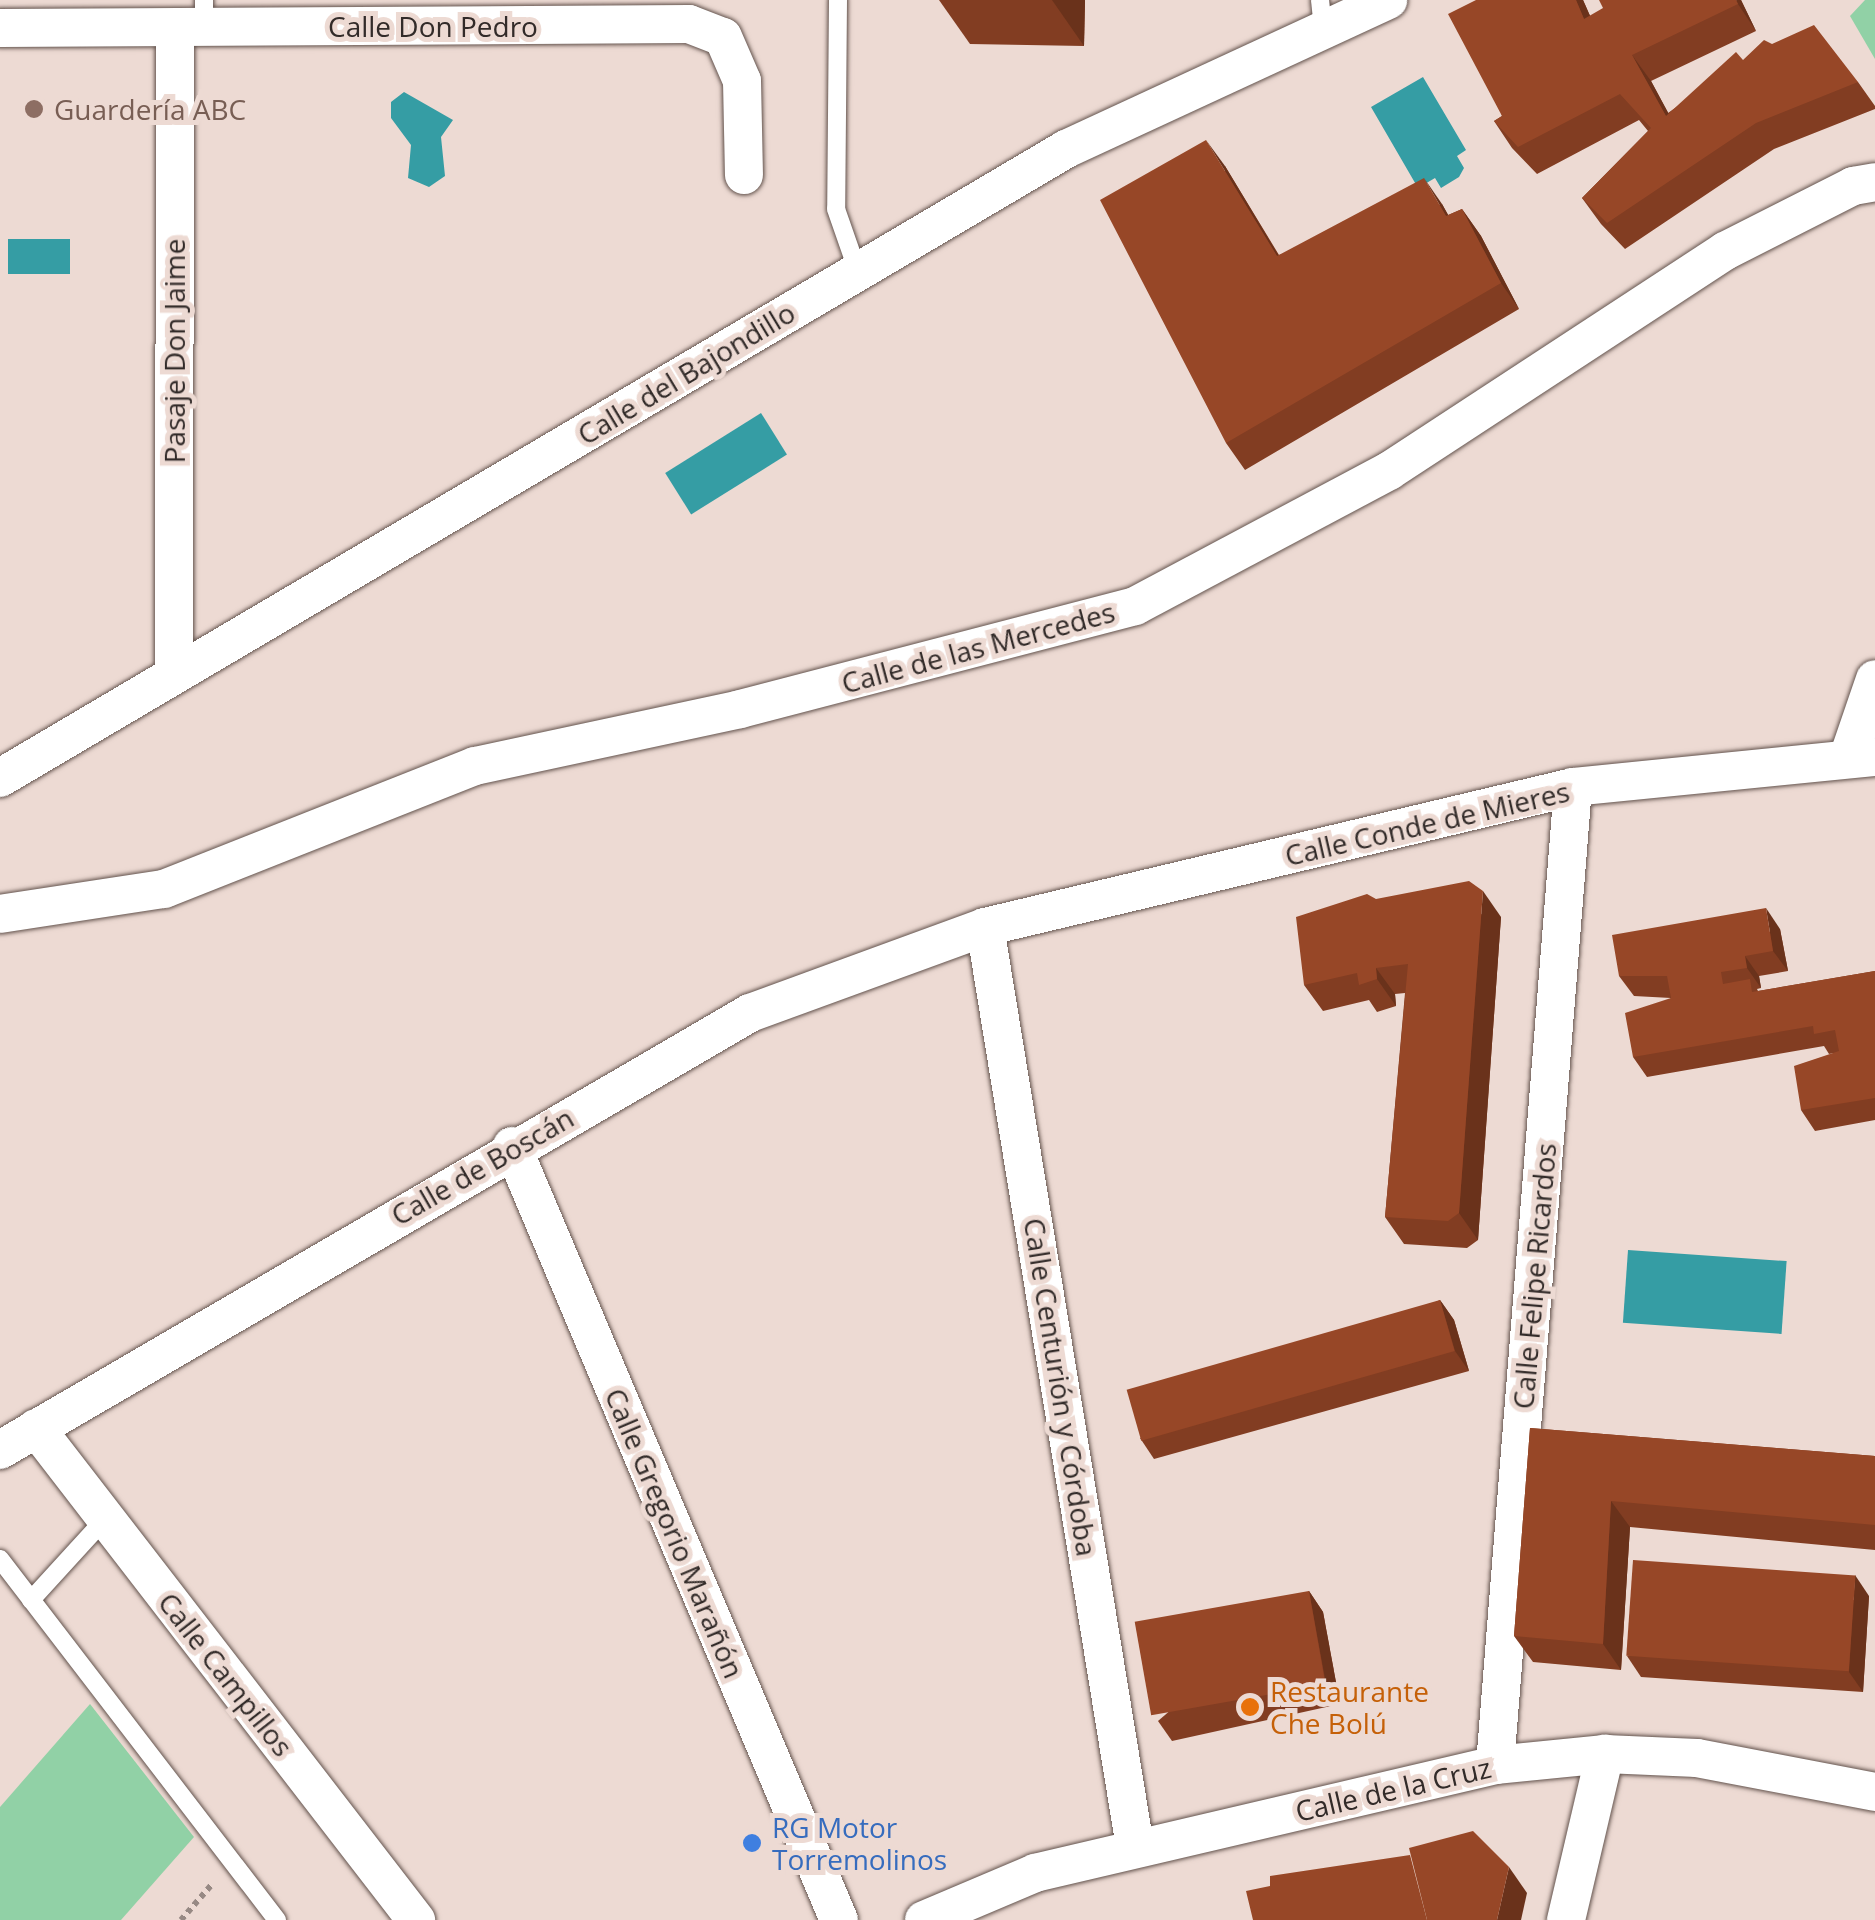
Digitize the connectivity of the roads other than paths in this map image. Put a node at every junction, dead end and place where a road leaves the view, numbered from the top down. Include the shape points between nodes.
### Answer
1 (838, 0) edge
2 (1388, 0) edge
3 (369, 13) edge
4 (1322, 15) edge
5 (194, 18) edge
6 (0, 28) edge
7 (744, 175) dead end
8 (1875, 182) edge
9 (858, 272) junction
10 (174, 675) junction
11 (1875, 678) edge
12 (1862, 756) edge
13 (0, 778) edge
14 (1573, 788) junction
15 (0, 914) edge
16 (985, 927) junction
17 (512, 1146) junction
18 (36, 1428) junction
19 (0, 1450) edge
20 (106, 1518) junction
21 (0, 1559) edge
22 (31, 1600) junction
23 (1605, 1754) junction
24 (1495, 1766) junction
25 (1875, 1792) edge
26 (1135, 1848) junction
27 (278, 1920) edge
28 (416, 1920) edge
29 (838, 1920) edge
30 (924, 1920) edge
31 (1566, 1920) edge

1 - 9 lane via 836,209
2 - 4 street, Calle del Bajondillo
3 - 5 street, Calle Don Pedro
3 - 7 street, Calle Don Pedro via 688,24 722,38 742,81
4 - 9 street, Calle del Bajondillo via 1066,148
5 - 6 street, Calle Don Pedro
5 - 10 street, Pasaje Don Jaime
8 - 15 street, Calle de las Mercedes via 1853,186 1725,251 1389,471 1135,606 740,709 475,766 164,890
9 - 10 street, Calle del Bajondillo
10 - 13 street, Calle del Bajondillo
11 - 12 street
12 - 14 street, Calle Conde de Mieres
14 - 16 street, Calle Conde de Mieres
14 - 24 street, Calle Felipe Ricardos
16 - 17 street, Calle de Boscán via 750,1013
16 - 26 street, Calle Centurión y Córdoba
17 - 18 street, Calle de Boscán
17 - 29 street, Calle Gregorio Marañón
18 - 19 street, Calle de Boscán
18 - 20 street, Calle Campillos
20 - 22 lane
20 - 28 street, Calle Campillos
21 - 22 lane
22 - 27 lane
23 - 24 street, Calle de la Cruz
23 - 25 street, Calle de la Cruz via 1784,1770
23 - 31 street
24 - 26 street, Calle de la Cruz
26 - 30 street, Calle de la Cruz via 1034,1873

